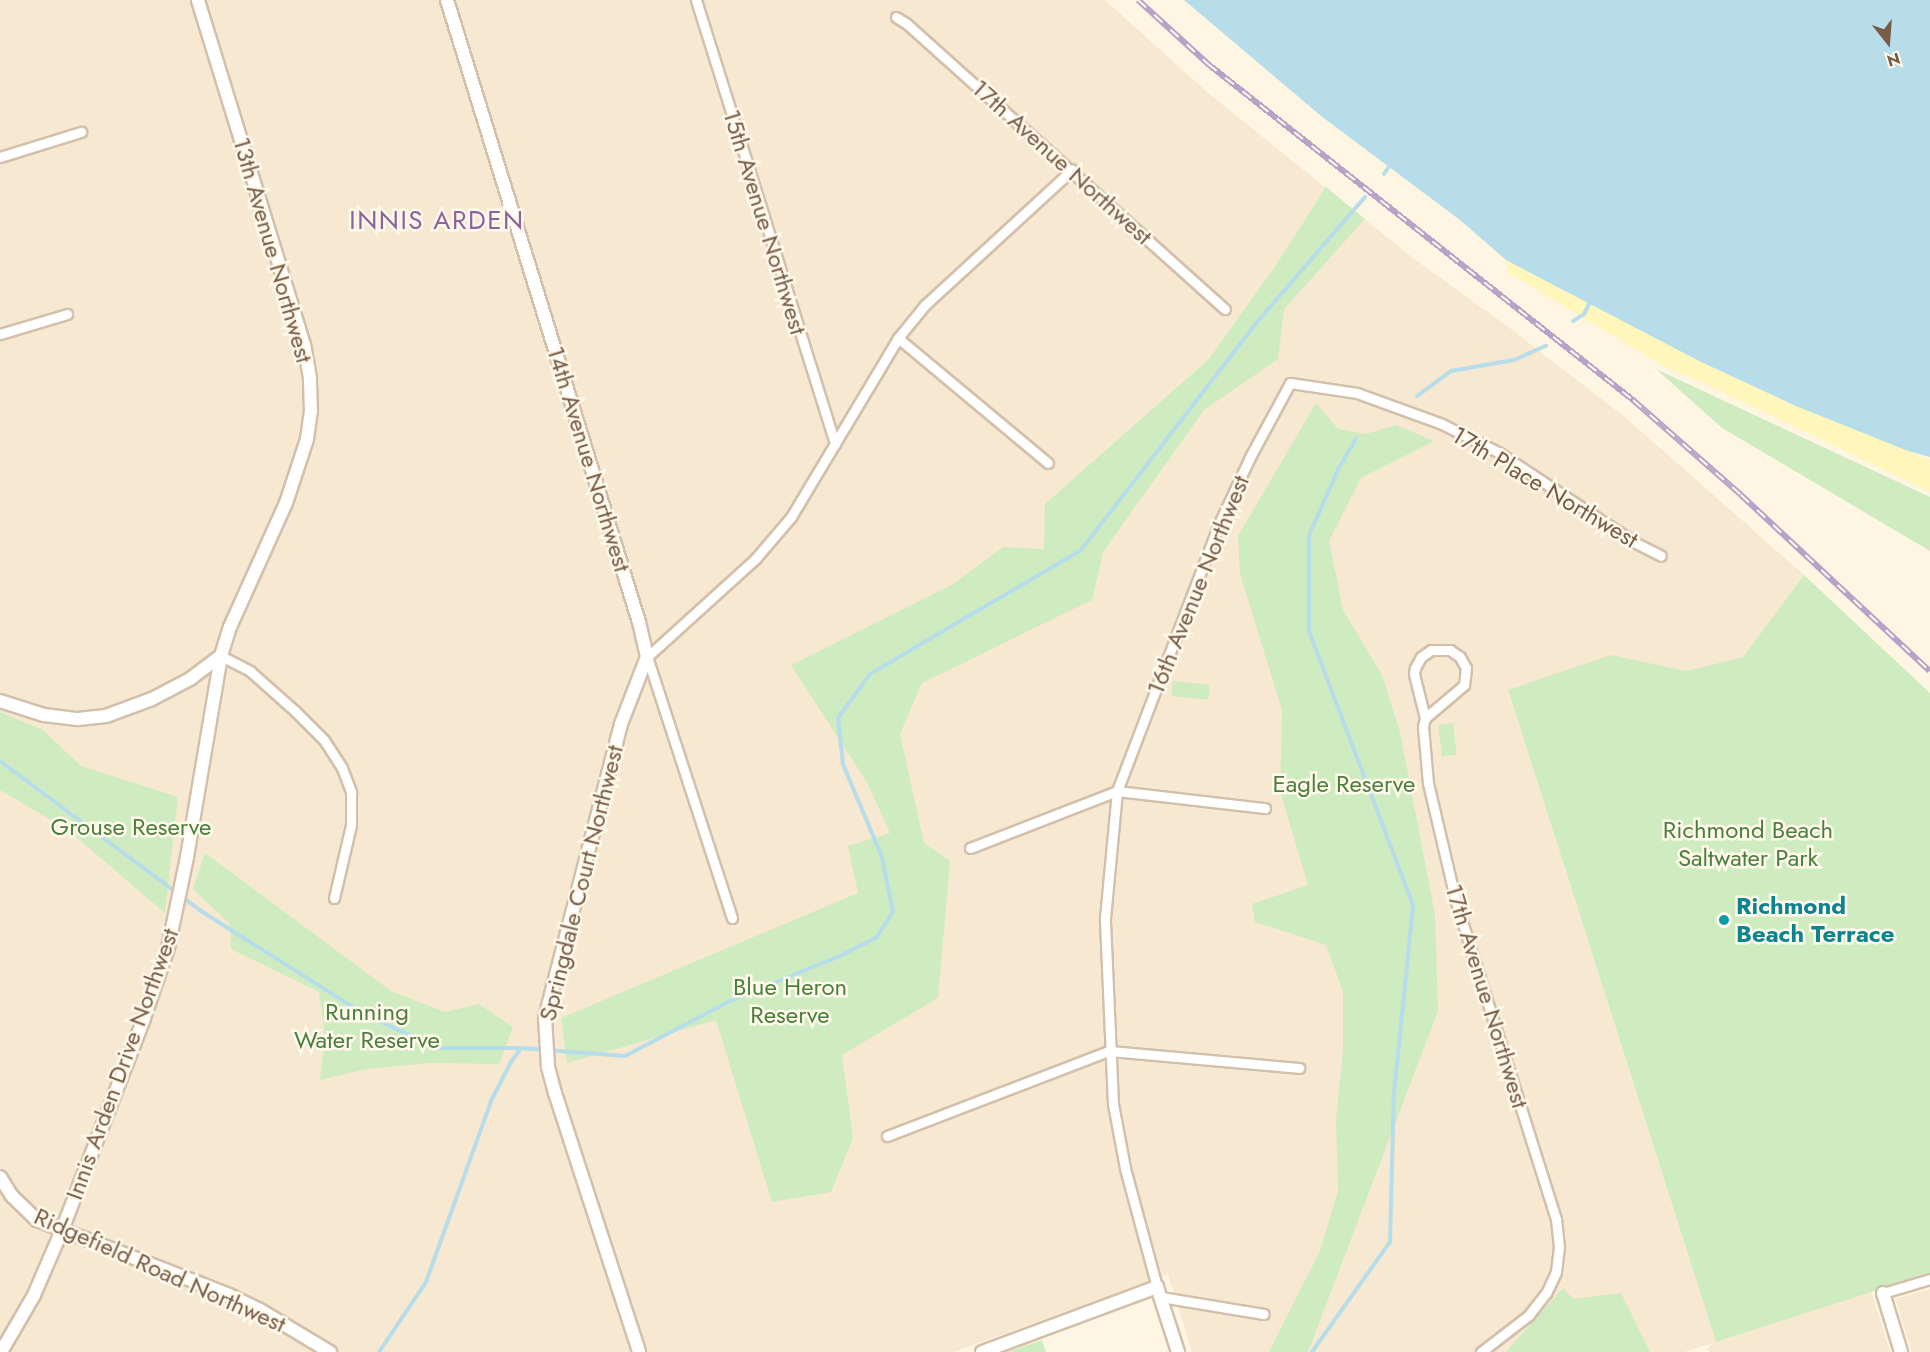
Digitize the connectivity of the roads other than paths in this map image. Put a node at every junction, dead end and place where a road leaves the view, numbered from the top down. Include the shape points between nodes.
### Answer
1 (198, 0) edge
2 (447, 0) edge
3 (696, 0) edge
4 (896, 17) dead end
5 (81, 132) dead end
6 (0, 157) edge
7 (1072, 170) junction
8 (1225, 309) dead end
9 (67, 314) dead end
10 (0, 334) edge
11 (898, 338) junction
12 (1290, 383) joint
13 (835, 444) junction
14 (1048, 463) dead end
15 (1661, 556) dead end
16 (221, 656) junction
17 (647, 657) junction
18 (0, 701) edge
19 (1425, 718) junction
20 (1117, 791) junction
21 (1265, 808) dead end
22 (970, 848) dead end
23 (334, 898) dead end
24 (732, 918) dead end
25 (1109, 1052) junction
26 (1299, 1068) dead end
27 (887, 1136) dead end
28 (0, 1177) edge
29 (62, 1230) junction
30 (1930, 1280) edge
31 (1159, 1292) junction
32 (1883, 1293) joint
33 (1264, 1314) dead end
34 (1, 1352) edge
35 (330, 1352) edge
36 (639, 1352) edge
37 (982, 1352) edge
38 (1179, 1352) edge
39 (1481, 1352) edge
40 (1901, 1352) edge

1 - 16 street, 13th Avenue Northwest via 304,345 310,378 311,411 299,467
2 - 17 street, 14th Avenue Northwest
3 - 13 street, 15th Avenue Northwest
4 - 7 street, 17th Avenue Northwest
5 - 6 street
7 - 8 street, 17th Avenue Northwest
7 - 11 street via 925,305
9 - 10 street
11 - 13 street
11 - 14 street
12 - 15 street, 17th Place Northwest via 1357,393 1442,424 1498,452
12 - 20 street, 16th Avenue Northwest via 1218,526
13 - 17 street via 791,517 763,550
16 - 18 street via 152,699 106,716 78,719 44,715
16 - 23 street via 250,671 295,711 324,740 342,768 351,792 351,825
16 - 29 street, Innis Arden Drive Northwest via 168,948
17 - 24 street, 14th Avenue Northwest
17 - 36 street, Springdale Court Northwest via 621,724 545,1018 545,1042 555,1093
19 - 19 street, 17th Avenue Northwest via 1464,686 1465,666 1450,650 1431,650 1414,668
19 - 39 street, 17th Avenue Northwest via 1428,783 1456,902 1556,1219 1559,1247 1556,1272 1546,1293 1529,1315
20 - 21 street
20 - 22 street
20 - 25 street via 1105,918
25 - 26 street
25 - 27 street
25 - 31 street via 1113,1104 1125,1168
28 - 29 street, Ridgefield Road Northwest via 30,1214
29 - 34 street, Innis Arden Drive Northwest via 34,1295
29 - 35 street, Ridgefield Road Northwest via 229,1295
30 - 32 street
31 - 33 street
31 - 37 street
31 - 38 street
32 - 40 street

